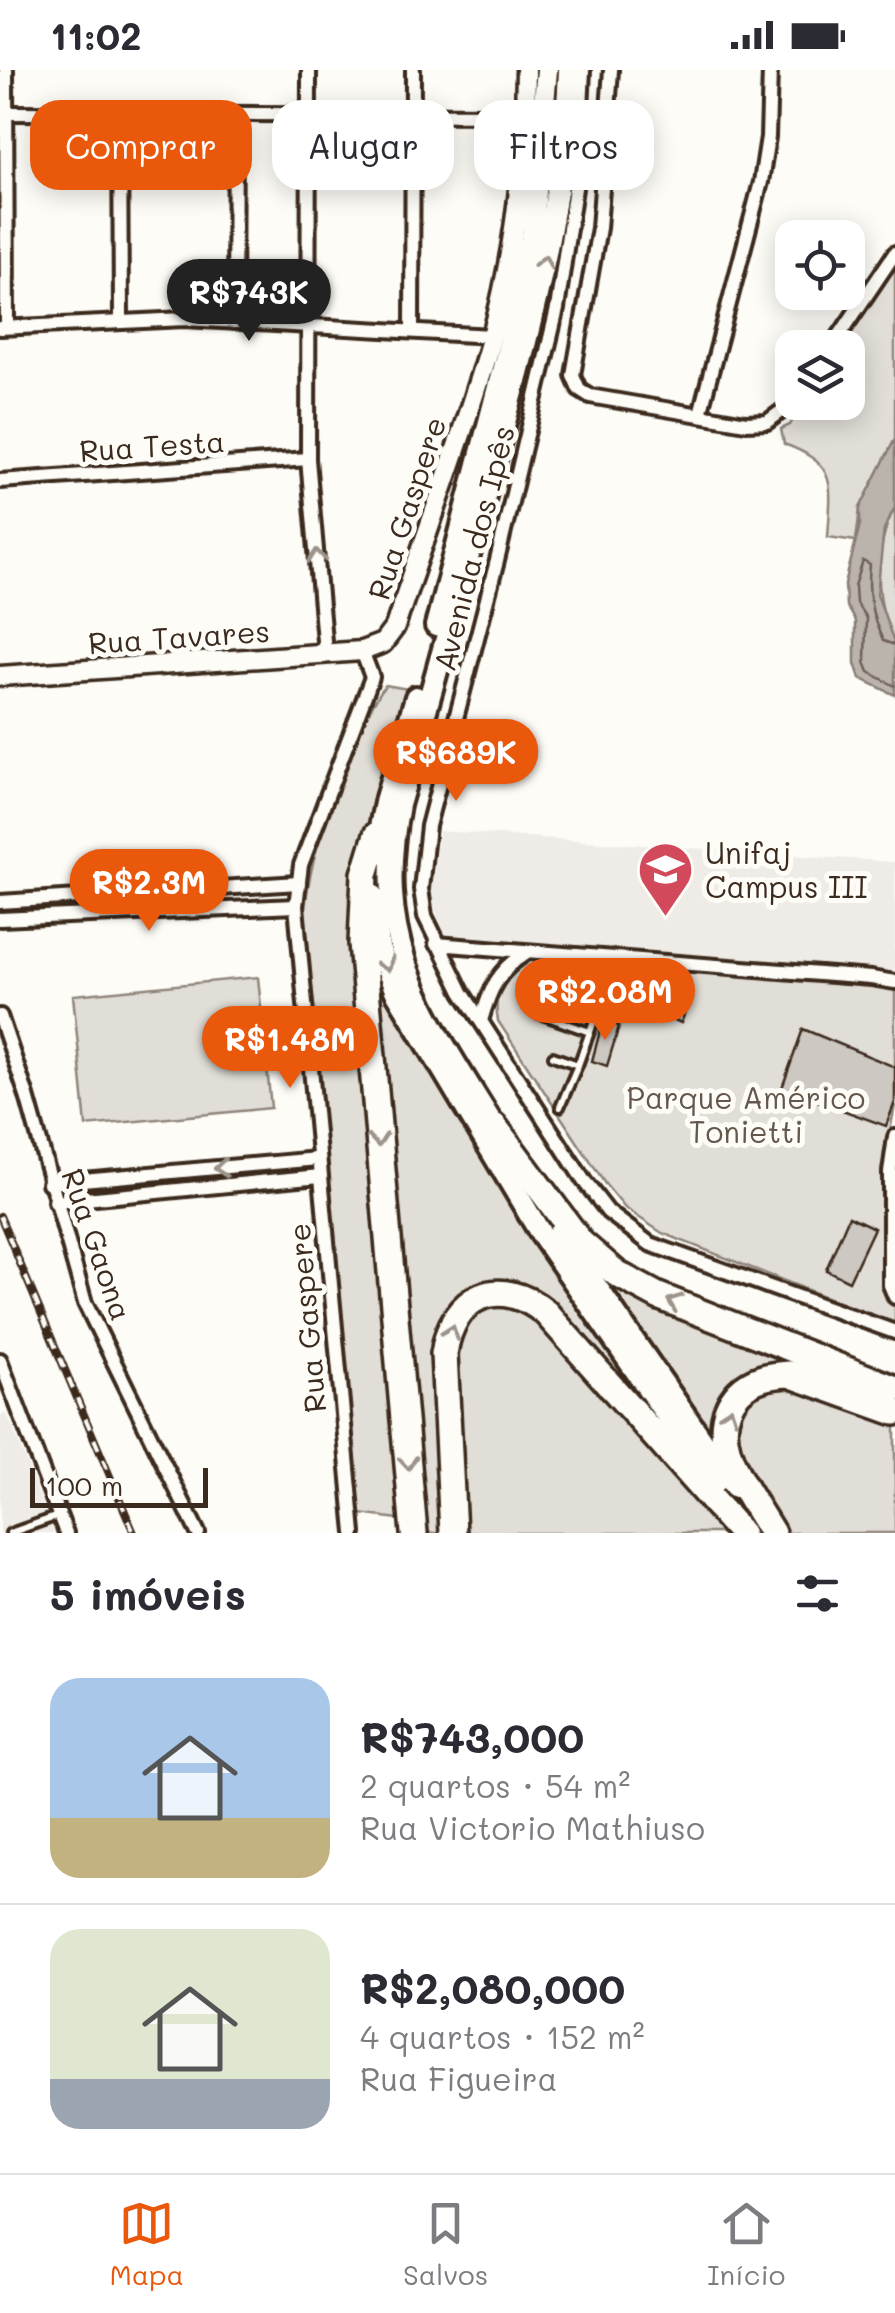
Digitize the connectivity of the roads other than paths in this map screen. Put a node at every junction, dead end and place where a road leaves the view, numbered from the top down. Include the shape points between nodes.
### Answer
1 (6, 70) edge
2 (310, 70) edge
3 (412, 70) edge
4 (526, 70) edge
5 (546, 70) edge
6 (569, 70) edge
7 (583, 70) edge
8 (611, 70) edge
9 (770, 70) edge
10 (310, 100) edge
11 (412, 100) edge
12 (525, 100) edge
13 (3, 113) edge
14 (30, 113) edge
15 (3, 180) edge
16 (120, 190) edge
17 (235, 190) edge
18 (310, 190) edge
19 (412, 190) edge
20 (516, 190) edge
21 (895, 253) edge
22 (121, 320) junction
23 (234, 322) junction
24 (309, 326) junction
25 (3, 328) edge
26 (843, 330) edge
27 (412, 331) junction
28 (492, 336) junction
29 (700, 414) junction
30 (775, 416) edge
31 (308, 460) junction
32 (0, 481) edge
33 (362, 651) junction
34 (325, 652) junction
35 (0, 676) edge
36 (376, 834) junction
37 (299, 883) junction
38 (0, 902) edge
39 (296, 906) junction
40 (0, 919) edge
41 (436, 944) junction
42 (528, 951) junction
43 (616, 960) junction
44 (895, 982) edge
45 (561, 989) dead end
46 (600, 1002) junction
47 (536, 1013) dead end
48 (0, 1016) edge
49 (481, 1021) junction
50 (590, 1032) junction
51 (553, 1056) dead end
52 (578, 1066) junction
53 (560, 1107) dead end
54 (494, 1126) junction
55 (895, 1138) edge
56 (318, 1159) junction
57 (320, 1176) junction
58 (49, 1183) junction
59 (55, 1202) junction
60 (895, 1297) edge
61 (895, 1332) edge
62 (0, 1360) edge
63 (895, 1388) edge
64 (895, 1412) edge
65 (59, 1516) junction
66 (26, 1530) edge
67 (10, 1533) edge
68 (66, 1533) edge
69 (198, 1533) edge
70 (354, 1533) edge
71 (414, 1533) edge
72 (453, 1533) edge
73 (742, 1533) edge
74 (749, 1533) edge
75 (770, 1533) edge

1 - 13 street
2 - 10 street
3 - 11 street
4 - 12 street, Rua Gaspere
5 - 36 main road via 534,215 510,341
54 -> 6 main road via 407,971 392,920 390,865 399,806 527,342 550,237
7 - 41 street, Avenida dos Ipês via 578,168 558,309 428,826 421,889
8 - 29 street via 599,228 573,375 590,396
9 - 29 street via 761,182
13 - 14 street
13 - 15 street
15 - 25 street
16 - 22 street
17 - 23 street
18 - 24 street
19 - 27 street
20 - 28 street, Rua Gaspere
21 - 26 street
22 - 23 street
22 - 25 street
23 - 24 street
24 - 27 street
24 - 31 street
27 - 28 street
28 - 33 street, Rua Gaspere via 395,627 383,643
29 - 30 street via 746,422
31 - 32 street, Rua Testa
34 -> 31 street
33 - 34 street, Rua Tavares
33 - 37 street, Rua Gaspere via 372,677
34 - 35 street, Rua Tavares
36 -> 71 highway via 365,874 362,943
36 -> 74 main road via 374,914 395,990 562,1268
37 - 38 street
37 - 39 street, Rua Gaspere
39 - 40 street
39 - 56 street, Rua Gaspere
41 - 42 street
41 - 49 street, Avenida dos Ipês
42 - 43 street
42 - 49 street via 497,976
43 - 44 street
43 - 46 lane
45 - 46 lane
46 - 50 lane
47 - 50 lane
48 - 58 street, Rua Gaona
49 - 61 street, Avenida dos Ipês via 584,1181 608,1212 650,1244
50 - 52 lane
51 - 52 lane
52 - 53 lane
63 -> 54 highway via 658,1296 618,1274 581,1243
54 - 75 main road via 558,1231
55 - 60 street
56 - 57 street, Rua Gaspere
56 -> 58 street
57 - 59 street
57 - 70 street, Rua Gaspere
58 - 59 street, Rua Gaona
59 - 69 street, Rua Gaona via 85,1303
62 - 65 street
75 -> 64 highway via 723,1435 724,1417 743,1388 789,1374
65 - 66 lane
65 - 68 street
66 - 67 lane
72 -> 73 highway via 447,1336 458,1312 501,1292 530,1300 546,1314

